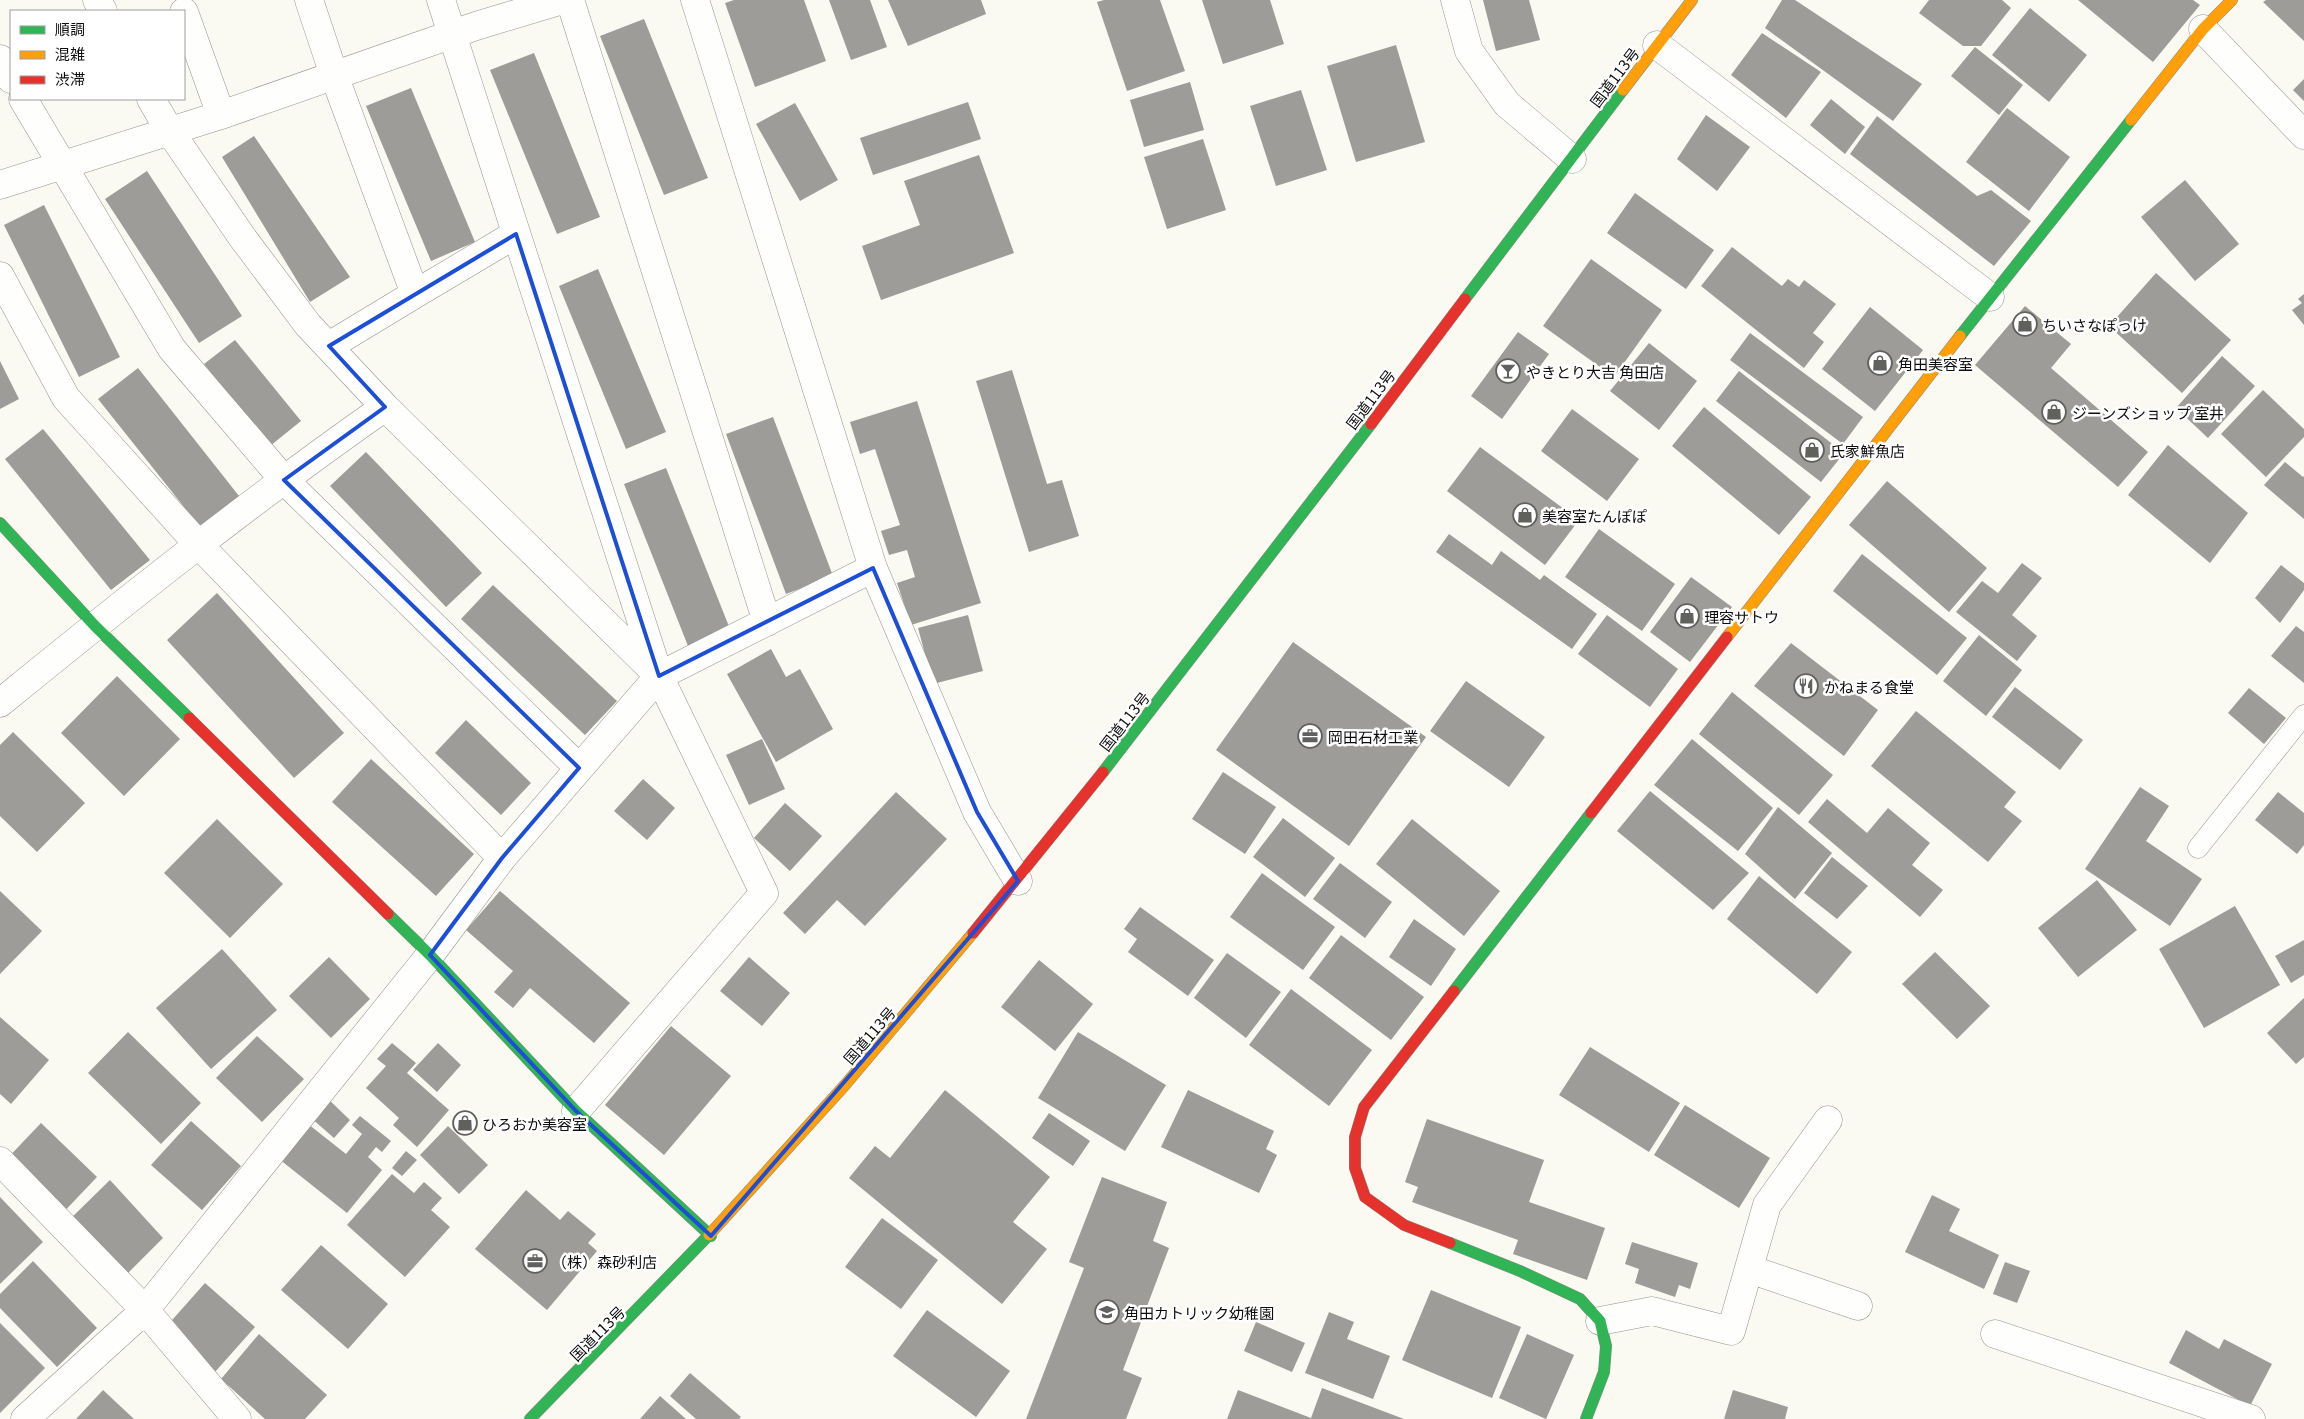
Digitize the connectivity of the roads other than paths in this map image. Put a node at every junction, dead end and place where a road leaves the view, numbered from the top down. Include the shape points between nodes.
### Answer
1 (309, 0) edge
2 (441, 0) edge
3 (562, 0) edge
4 (570, 0) edge
5 (696, 0) edge
6 (1455, 0) edge
7 (1692, 0) edge
8 (2232, 0) edge
9 (185, 15) edge
10 (2203, 29) junction
11 (452, 34) junction
12 (1657, 45) junction
13 (0, 59) edge
14 (334, 76) junction
15 (10, 77) edge
16 (24, 100) edge
17 (153, 100) edge
18 (221, 115) junction
19 (169, 130) junction
20 (2304, 135) edge
21 (1572, 159) junction
22 (61, 166) junction
23 (0, 184) edge
24 (516, 234) junction
25 (0, 276) edge
26 (415, 294) junction
27 (1990, 297) junction
28 (329, 346) junction
29 (385, 407) junction
30 (284, 480) junction
31 (0, 523) edge
32 (199, 545) junction
33 (873, 568) junction
34 (766, 622) junction
35 (95, 626) junction
36 (659, 676) junction
37 (0, 703) edge
38 (2304, 716) edge
39 (579, 768) junction
40 (2198, 848) dead end
41 (502, 858) junction
42 (1018, 881) junction
43 (430, 955) junction
44 (576, 1111) junction
45 (1828, 1120) dead end
46 (0, 1162) edge
47 (710, 1236) junction
48 (1749, 1269) junction
49 (1858, 1306) dead end
50 (145, 1310) junction
51 (1600, 1321) junction
52 (1995, 1334) dead end
53 (25, 1419) edge
54 (237, 1419) edge
55 (530, 1419) edge
56 (1586, 1419) edge
57 (2251, 1419) edge

1 - 14 street
2 - 11 street
3 - 11 street
4 - 34 street
5 - 33 street
6 - 21 street via 1469,51 1507,104
7 - 12 main road, 国道113号
8 - 10 main road
9 - 18 street
10 - 20 street
10 - 27 main road
11 - 14 street
11 - 24 street
12 - 21 main road, 国道113号
12 - 27 street
13 - 15 street
14 - 18 street
14 - 26 street
16 - 22 street
17 - 19 street
18 - 19 street
19 - 22 street
19 - 28 street via 242,237 308,324
21 - 42 main road, 国道113号
22 - 23 street
22 - 30 street via 172,349
24 - 26 street
24 - 36 street
25 - 32 street via 66,398
26 - 28 street
27 - 51 main road via 1364,1107 1355,1138 1355,1168 1365,1197 1404,1225 1520,1271 1580,1299
28 - 29 street
29 - 30 street
29 - 36 street
30 - 32 street
30 - 39 street
31 - 35 main road
32 - 35 street
32 - 41 street
33 - 34 street
33 - 42 street via 977,812
34 - 36 street
35 - 37 street
35 - 43 main road
36 - 39 street
36 - 44 street via 764,893
38 - 40 lane
39 - 41 street
41 - 43 street
42 - 47 main road, 国道113号 via 920,999
43 - 44 main road
43 - 50 street
44 - 47 main road
45 - 48 street via 1767,1205
46 - 50 street
47 - 55 main road, 国道113号
48 - 49 street
48 - 51 street via 1731,1332 1652,1312
50 - 53 street
50 - 54 street
51 - 56 main road via 1606,1346 1604,1372
52 - 57 street

